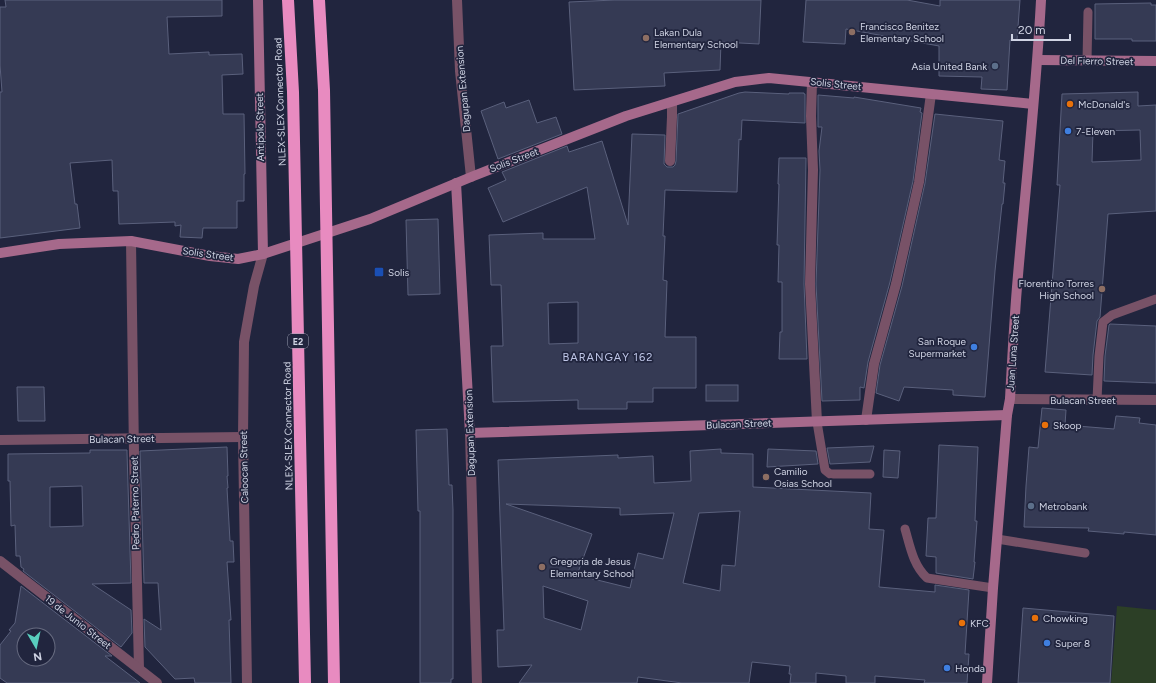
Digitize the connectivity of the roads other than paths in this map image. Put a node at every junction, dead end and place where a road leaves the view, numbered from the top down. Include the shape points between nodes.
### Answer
1 (258, 0) edge
2 (288, 0) edge
3 (319, 0) edge
4 (457, 0) edge
5 (1041, 0) edge
6 (1088, 12) dead end
7 (1038, 60) junction
8 (1087, 61) junction
9 (1156, 61) edge
10 (812, 82) junction
11 (931, 94) junction
12 (672, 102) junction
13 (1033, 104) junction
14 (670, 161) dead end
15 (471, 177) junction
16 (456, 183) junction
17 (131, 241) junction
18 (0, 253) edge
19 (263, 254) junction
20 (1156, 299) edge
21 (1010, 399) junction
22 (1097, 400) junction
23 (1156, 400) edge
24 (1007, 415) junction
25 (866, 420) junction
26 (817, 422) junction
27 (470, 433) junction
28 (243, 437) junction
29 (134, 439) junction
30 (0, 440) edge
31 (870, 474) dead end
32 (905, 529) dead end
33 (997, 539) junction
34 (1085, 553) dead end
35 (0, 561) edge
36 (993, 588) junction
37 (139, 669) junction
38 (157, 683) edge
39 (247, 683) edge
40 (305, 683) edge
41 (334, 683) edge
42 (477, 683) edge
43 (987, 683) edge

1 - 19 street, Antipolo Street
2 - 40 highway, NLEX-SLEX Connector Road / E2, bridge via 293,92
3 - 41 highway, bridge via 324,98
4 - 15 street, Dagupan Extension via 460,71
5 - 7 street, Juan Luna Street
6 - 8 lane
7 - 8 street, Del Fierro Street
7 - 13 street, Juan Luna Street
8 - 9 street, Del Fierro Street
10 - 11 street, Solis Street
10 - 12 street, Solis Street via 769,78 736,82
10 - 26 street via 810,284
11 - 13 street, Solis Street
11 - 25 street via 919,182 896,284 874,364
12 - 14 street
12 - 15 street, Solis Street via 626,116
13 - 21 street, Juan Luna Street
15 - 16 street, Solis Street
16 - 19 street, Solis Street via 370,219
16 - 27 street, Dagupan Extension
17 - 18 street, Solis Street via 58,244
17 - 19 street, Solis Street via 217,257 238,259
17 - 29 street, Pedro Paterno Street
19 - 28 street, Caloocan Street via 254,286 244,342
20 - 22 lane via 1112,315 1102,322
21 - 22 street, Bulacan Street
21 - 24 street, Juan Luna Street
22 - 23 street, Bulacan Street
24 - 25 street, Bulacan Street
24 - 33 street, Juan Luna Street
25 - 26 street, Bulacan Street
26 - 27 street, Bulacan Street
26 - 31 lane via 825,470 830,474
27 - 42 street, Dagupan Extension
28 - 29 street, Bulacan Street
28 - 39 street, Caloocan Street
29 - 30 street, Bulacan Street
29 - 37 street, Pedro Paterno Street
32 - 36 lane via 916,563 928,578
33 - 34 lane
33 - 36 street, Juan Luna Street
35 - 37 street, 19 de Junio Street
36 - 43 street, Juan Luna Street
37 - 38 street, 19 de Junio Street

